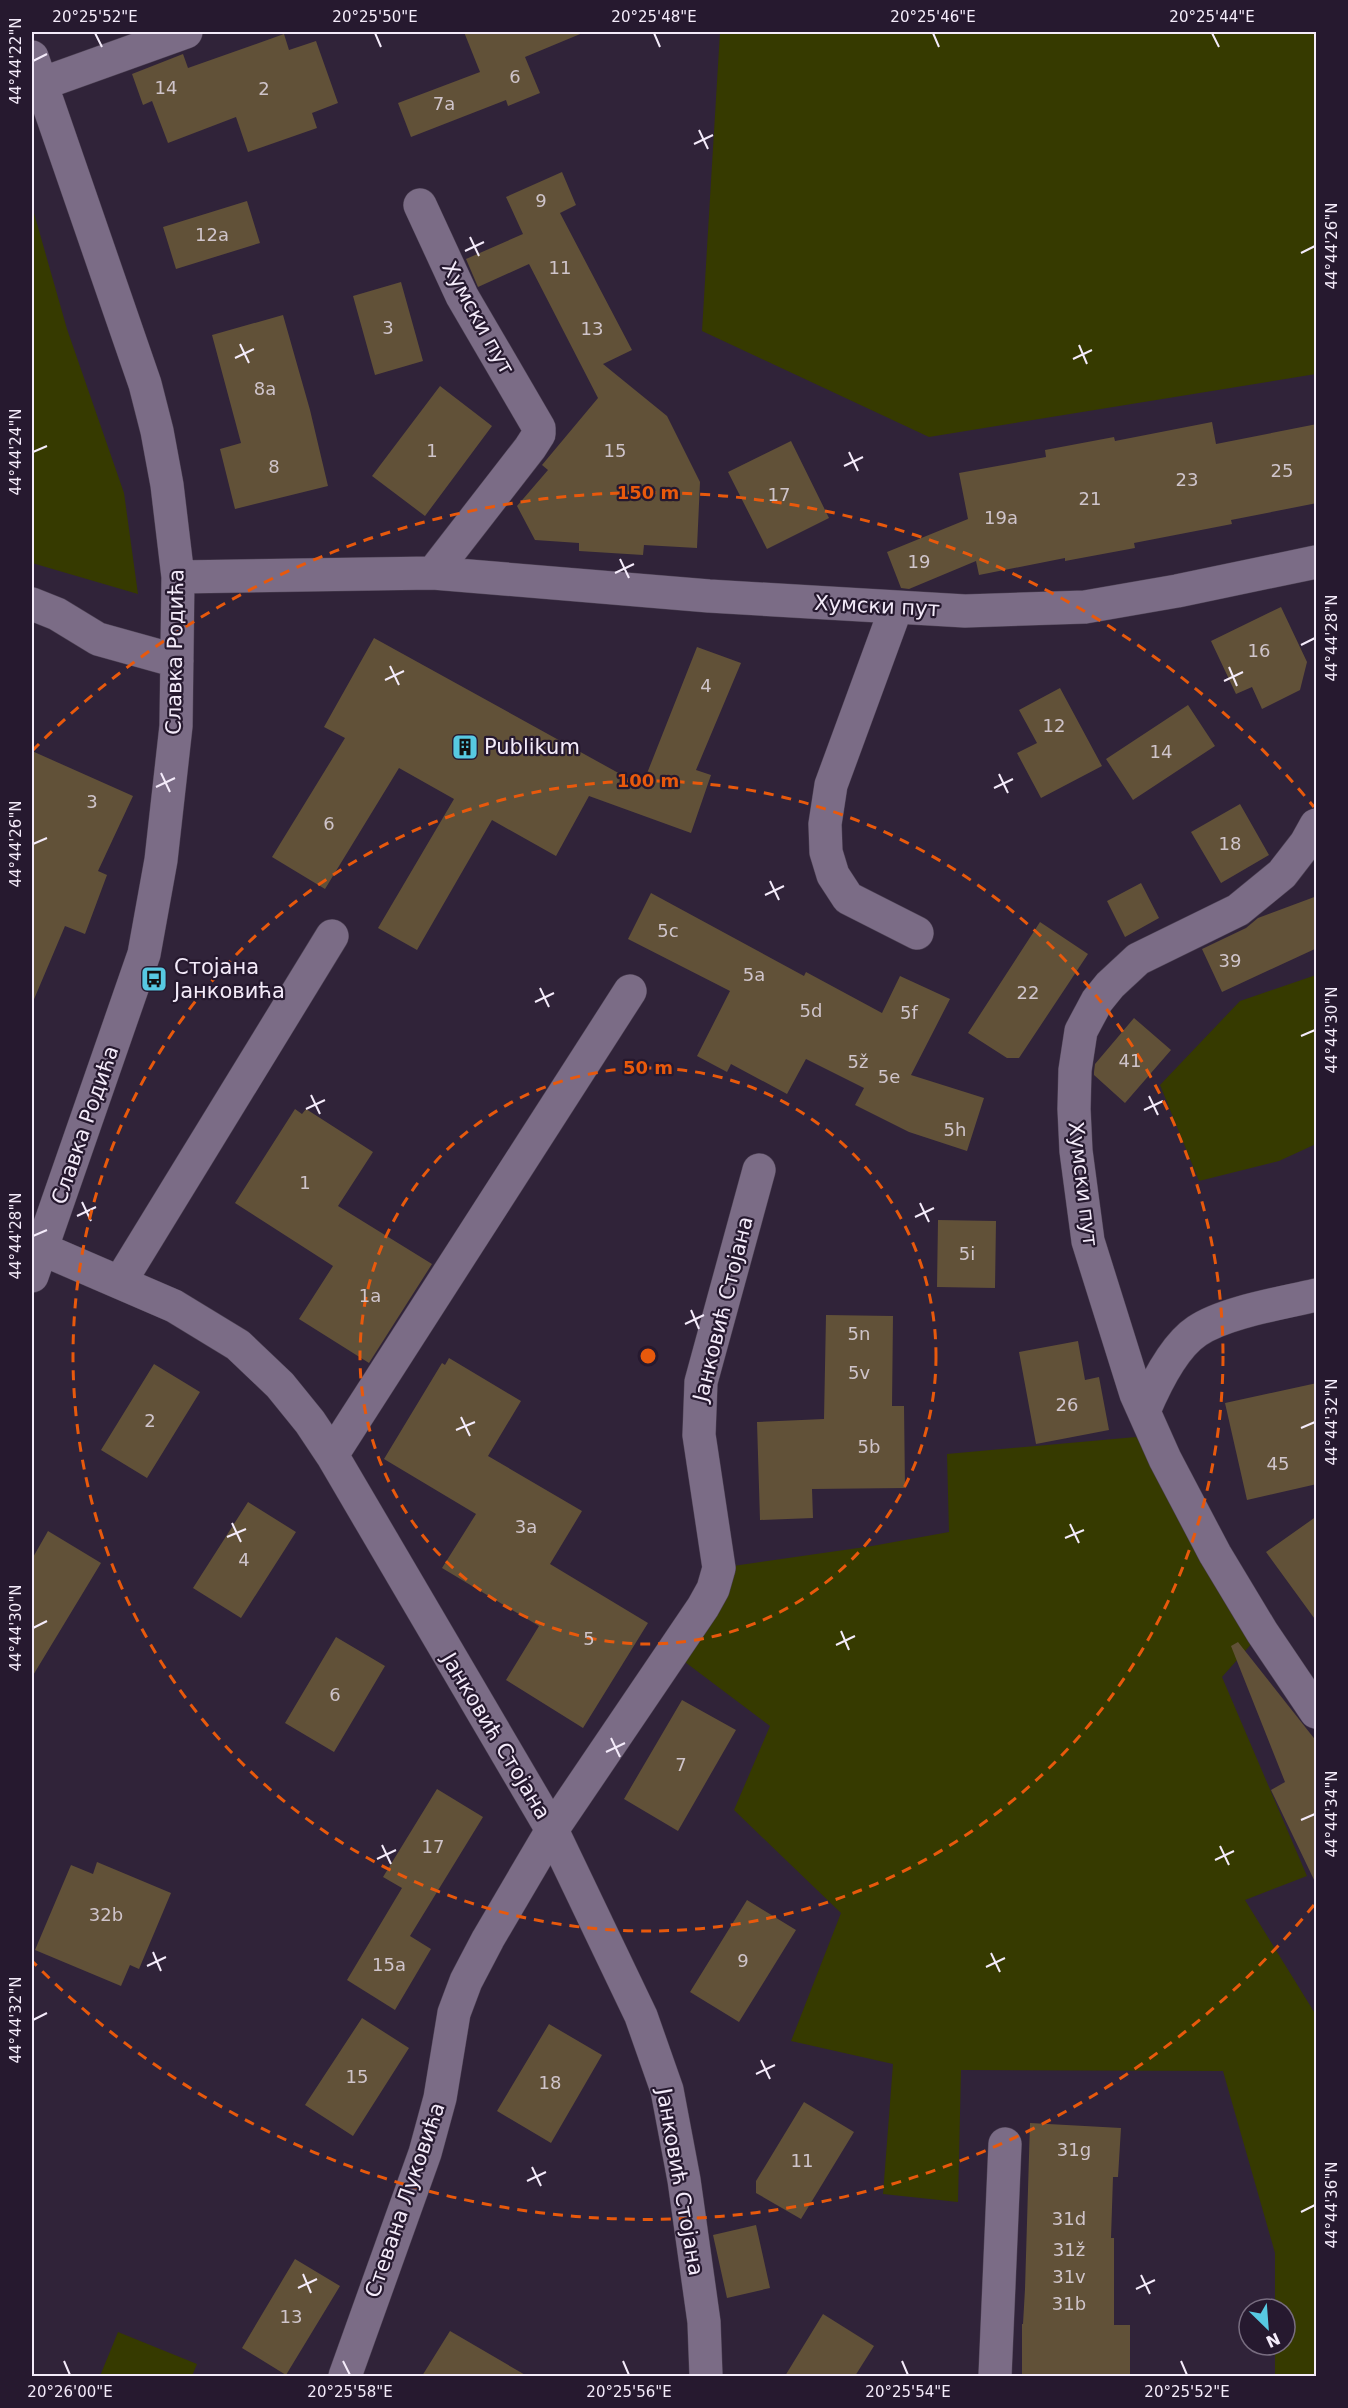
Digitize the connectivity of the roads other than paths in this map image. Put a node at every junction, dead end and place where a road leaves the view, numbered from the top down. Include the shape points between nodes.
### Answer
1 (186, 32) edge
2 (36, 70) edge
3 (420, 205) dead end
4 (1317, 562) edge
5 (433, 573) junction
6 (178, 577) junction
7 (32, 604) edge
8 (896, 608) junction
9 (177, 661) junction
10 (1317, 825) edge
11 (917, 933) dead end
12 (332, 936) dead end
13 (630, 991) dead end
14 (759, 1170) dead end
15 (37, 1262) edge
16 (120, 1282) junction
17 (1317, 1296) edge
18 (1144, 1411) junction
19 (332, 1455) junction
20 (1317, 1712) edge
21 (552, 1830) junction
22 (1005, 2144) dead end
23 (345, 2376) edge
24 (706, 2376) edge
25 (995, 2376) edge

1 - 2 street
2 - 6 street, Славка Родића via 145,384 157,431
3 - 5 street, Хумски пут via 462,296 539,428 530,448
4 - 8 street, Хумски пут via 1085,607 965,611
5 - 6 street, Хумски пут
5 - 8 street, Хумски пут
6 - 9 street, Славка Родића
7 - 9 street via 99,639
8 - 11 street via 831,785 825,824 826,852 833,875 848,898
9 - 15 street, Славка Родића via 176,726 168,802 144,954
10 - 18 street, Хумски пут via 1281,874 1238,910 1126,968 1097,1002 1081,1031 1074,1109 1088,1241
12 - 16 street
13 - 19 street
14 - 21 street, Јанковић Стојана via 701,1382 699,1435 719,1568 713,1589
15 - 16 street, Јанковић Стојана
16 - 19 street, Јанковић Стојана via 174,1306 238,1345 280,1385
17 - 18 street via 1227,1318 1196,1331 1168,1363
18 - 20 street, Хумски пут via 1215,1554
19 - 21 street, Јанковић Стојана
21 - 23 street, Стевана Луковића via 466,1981 454,2013 440,2098 425,2153
21 - 24 street, Јанковић Стојана via 641,2016 667,2090 704,2322
22 - 25 street

